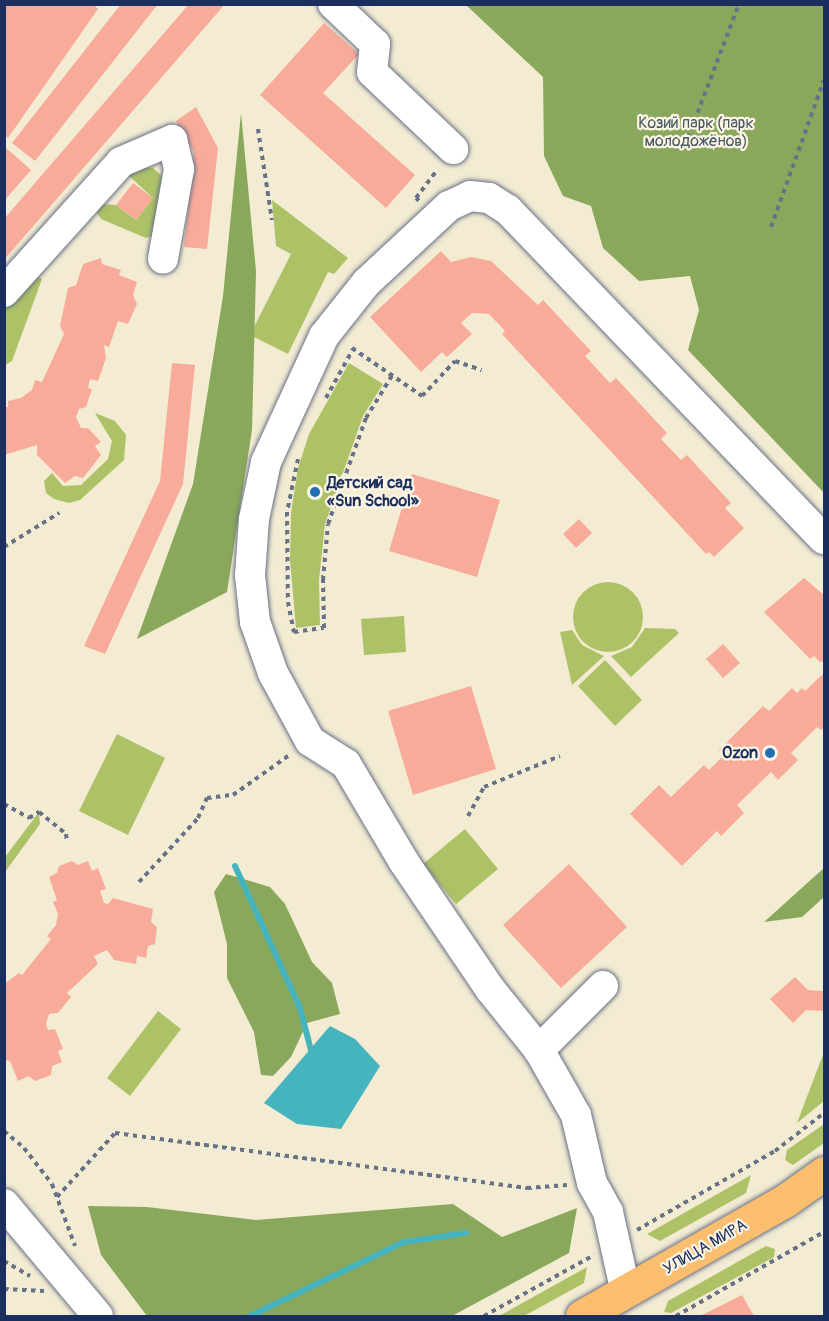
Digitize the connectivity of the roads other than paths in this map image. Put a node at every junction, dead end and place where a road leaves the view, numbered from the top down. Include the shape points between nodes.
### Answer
1 (333, 4) edge
2 (448, 156) road end
3 (163, 258) dead end
4 (4, 292) edge
5 (825, 538) edge
6 (603, 986) dead end
7 (539, 1050) junction
8 (824, 1174) edge
9 (4, 1204) edge
10 (626, 1293) junction
11 (98, 1317) edge
12 (582, 1317) edge

1 - 2 street via 375,44 372,72
3 - 4 street via 179,169 172,140 121,162
5 - 7 street via 508,210 489,198 470,196 449,206 366,283 324,336 266,462 254,519 250,575 255,622 273,674 310,741 345,764 398,852 490,989
6 - 7 street
7 - 10 street via 576,1115 592,1183 608,1212 612,1244
8 - 10 main road, УЛИЦА МИРА
9 - 11 street via 57,1286
10 - 12 main road, УЛИЦА МИРА

